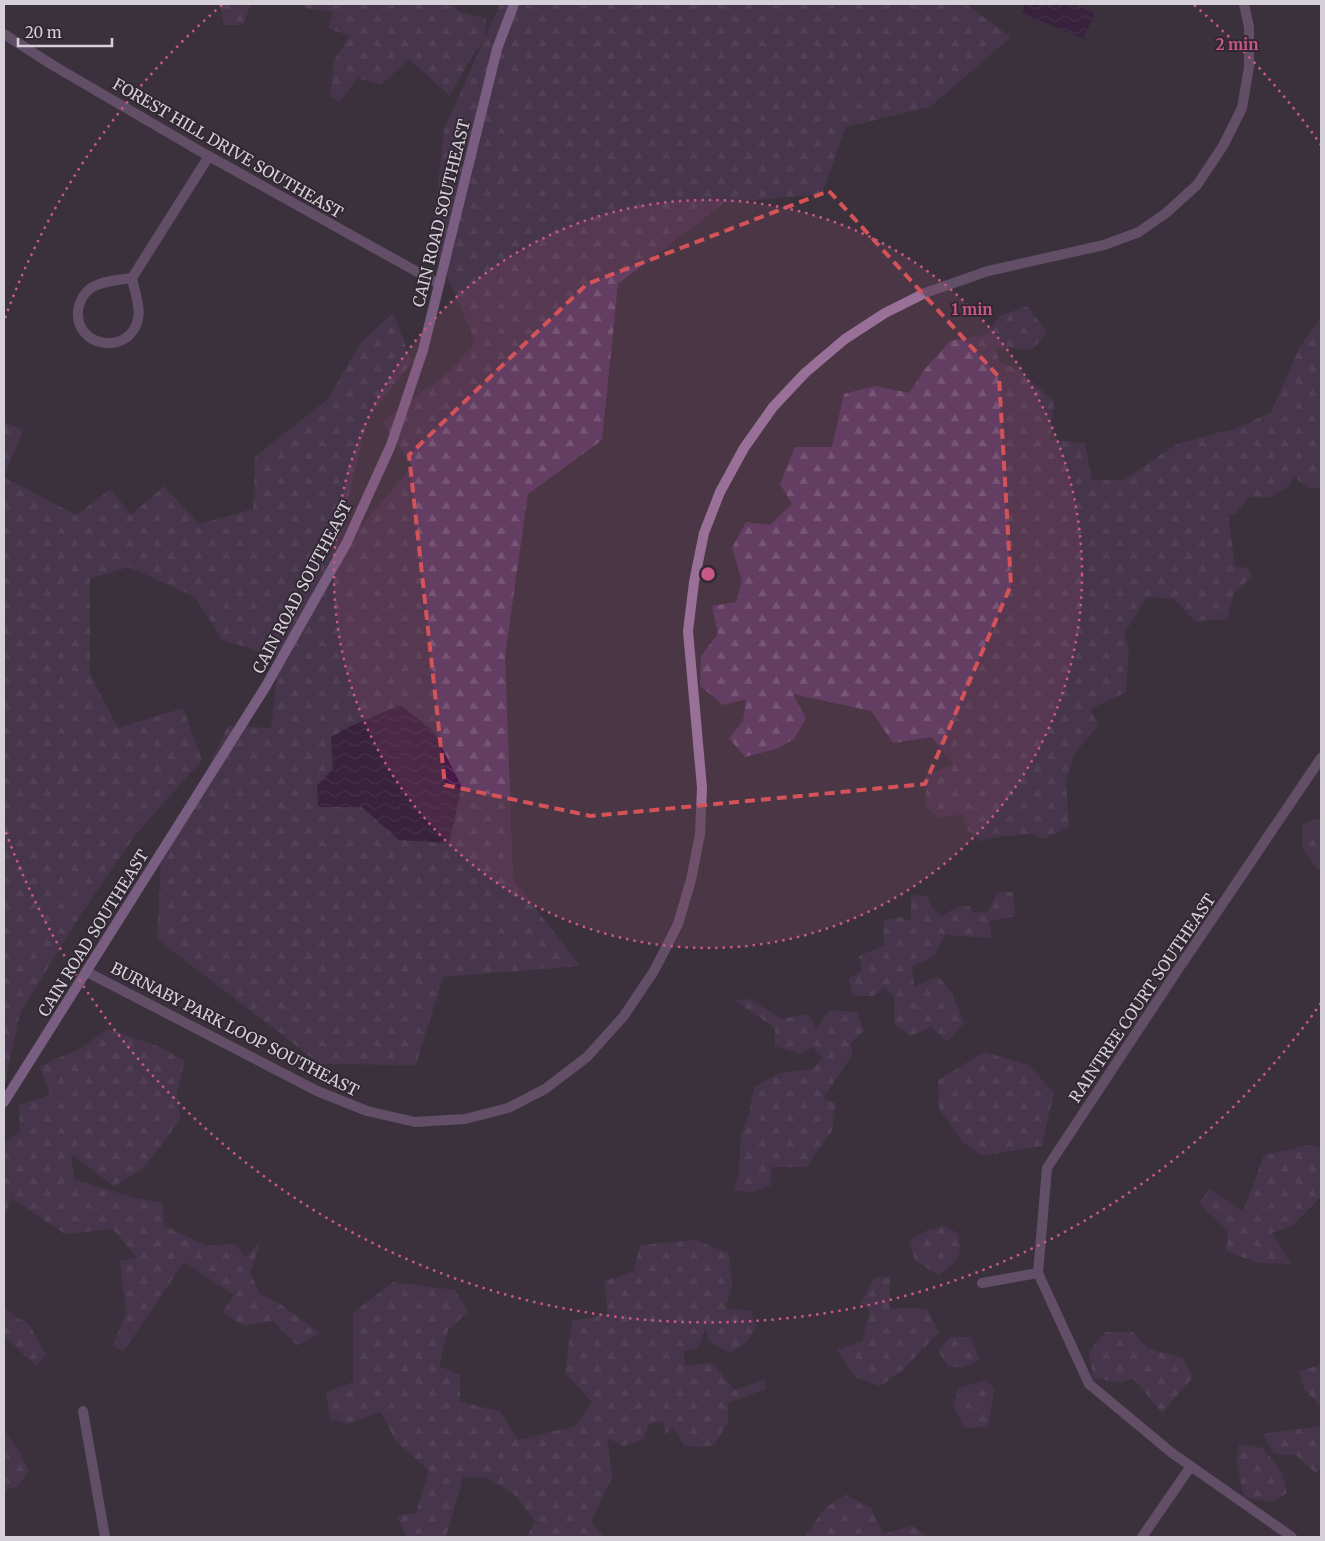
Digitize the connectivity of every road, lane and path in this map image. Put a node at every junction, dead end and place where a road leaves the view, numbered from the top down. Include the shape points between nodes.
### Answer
1 (514, 4) edge
2 (1244, 4) edge
3 (4, 34) edge
4 (209, 156) junction
5 (132, 278) junction
6 (439, 284) junction
7 (1321, 758) edge
8 (87, 972) junction
9 (4, 1102) edge
10 (1038, 1273) junction
11 (982, 1284) dead end
12 (83, 1411) dead end
13 (1191, 1466) junction
14 (105, 1537) edge
15 (1142, 1537) edge
16 (1292, 1537) edge

1 - 6 street, CAIN ROAD SOUTHEAST via 497,49
2 - 8 street, BURNABY PARK LOOP SOUTHEAST via 1249,66 1242,108 1223,146 1197,185 1166,213 1139,232 1104,245 988,272 925,293 885,313 844,339 804,373 773,407 744,448 720,492 704,533 694,582 688,631 702,788 700,834 691,880 678,924 654,971 623,1017 587,1057 544,1089 508,1108 465,1119 415,1122 367,1111 317,1091
3 - 4 street, FOREST HILL DRIVE SOUTHEAST
4 - 5 street
4 - 6 street, FOREST HILL DRIVE SOUTHEAST
5 - 5 street via 100,284 84,295 78,314 80,324 92,339 101,343 121,341 136,327 139,317
6 - 8 street, CAIN ROAD SOUTHEAST via 423,350 391,445 346,544 266,686
7 - 10 street, RAINTREE COURT SOUTHEAST via 1047,1168
8 - 9 street, CAIN ROAD SOUTHEAST
10 - 11 street
10 - 13 street via 1089,1384
12 - 14 street
13 - 15 street
13 - 16 street

